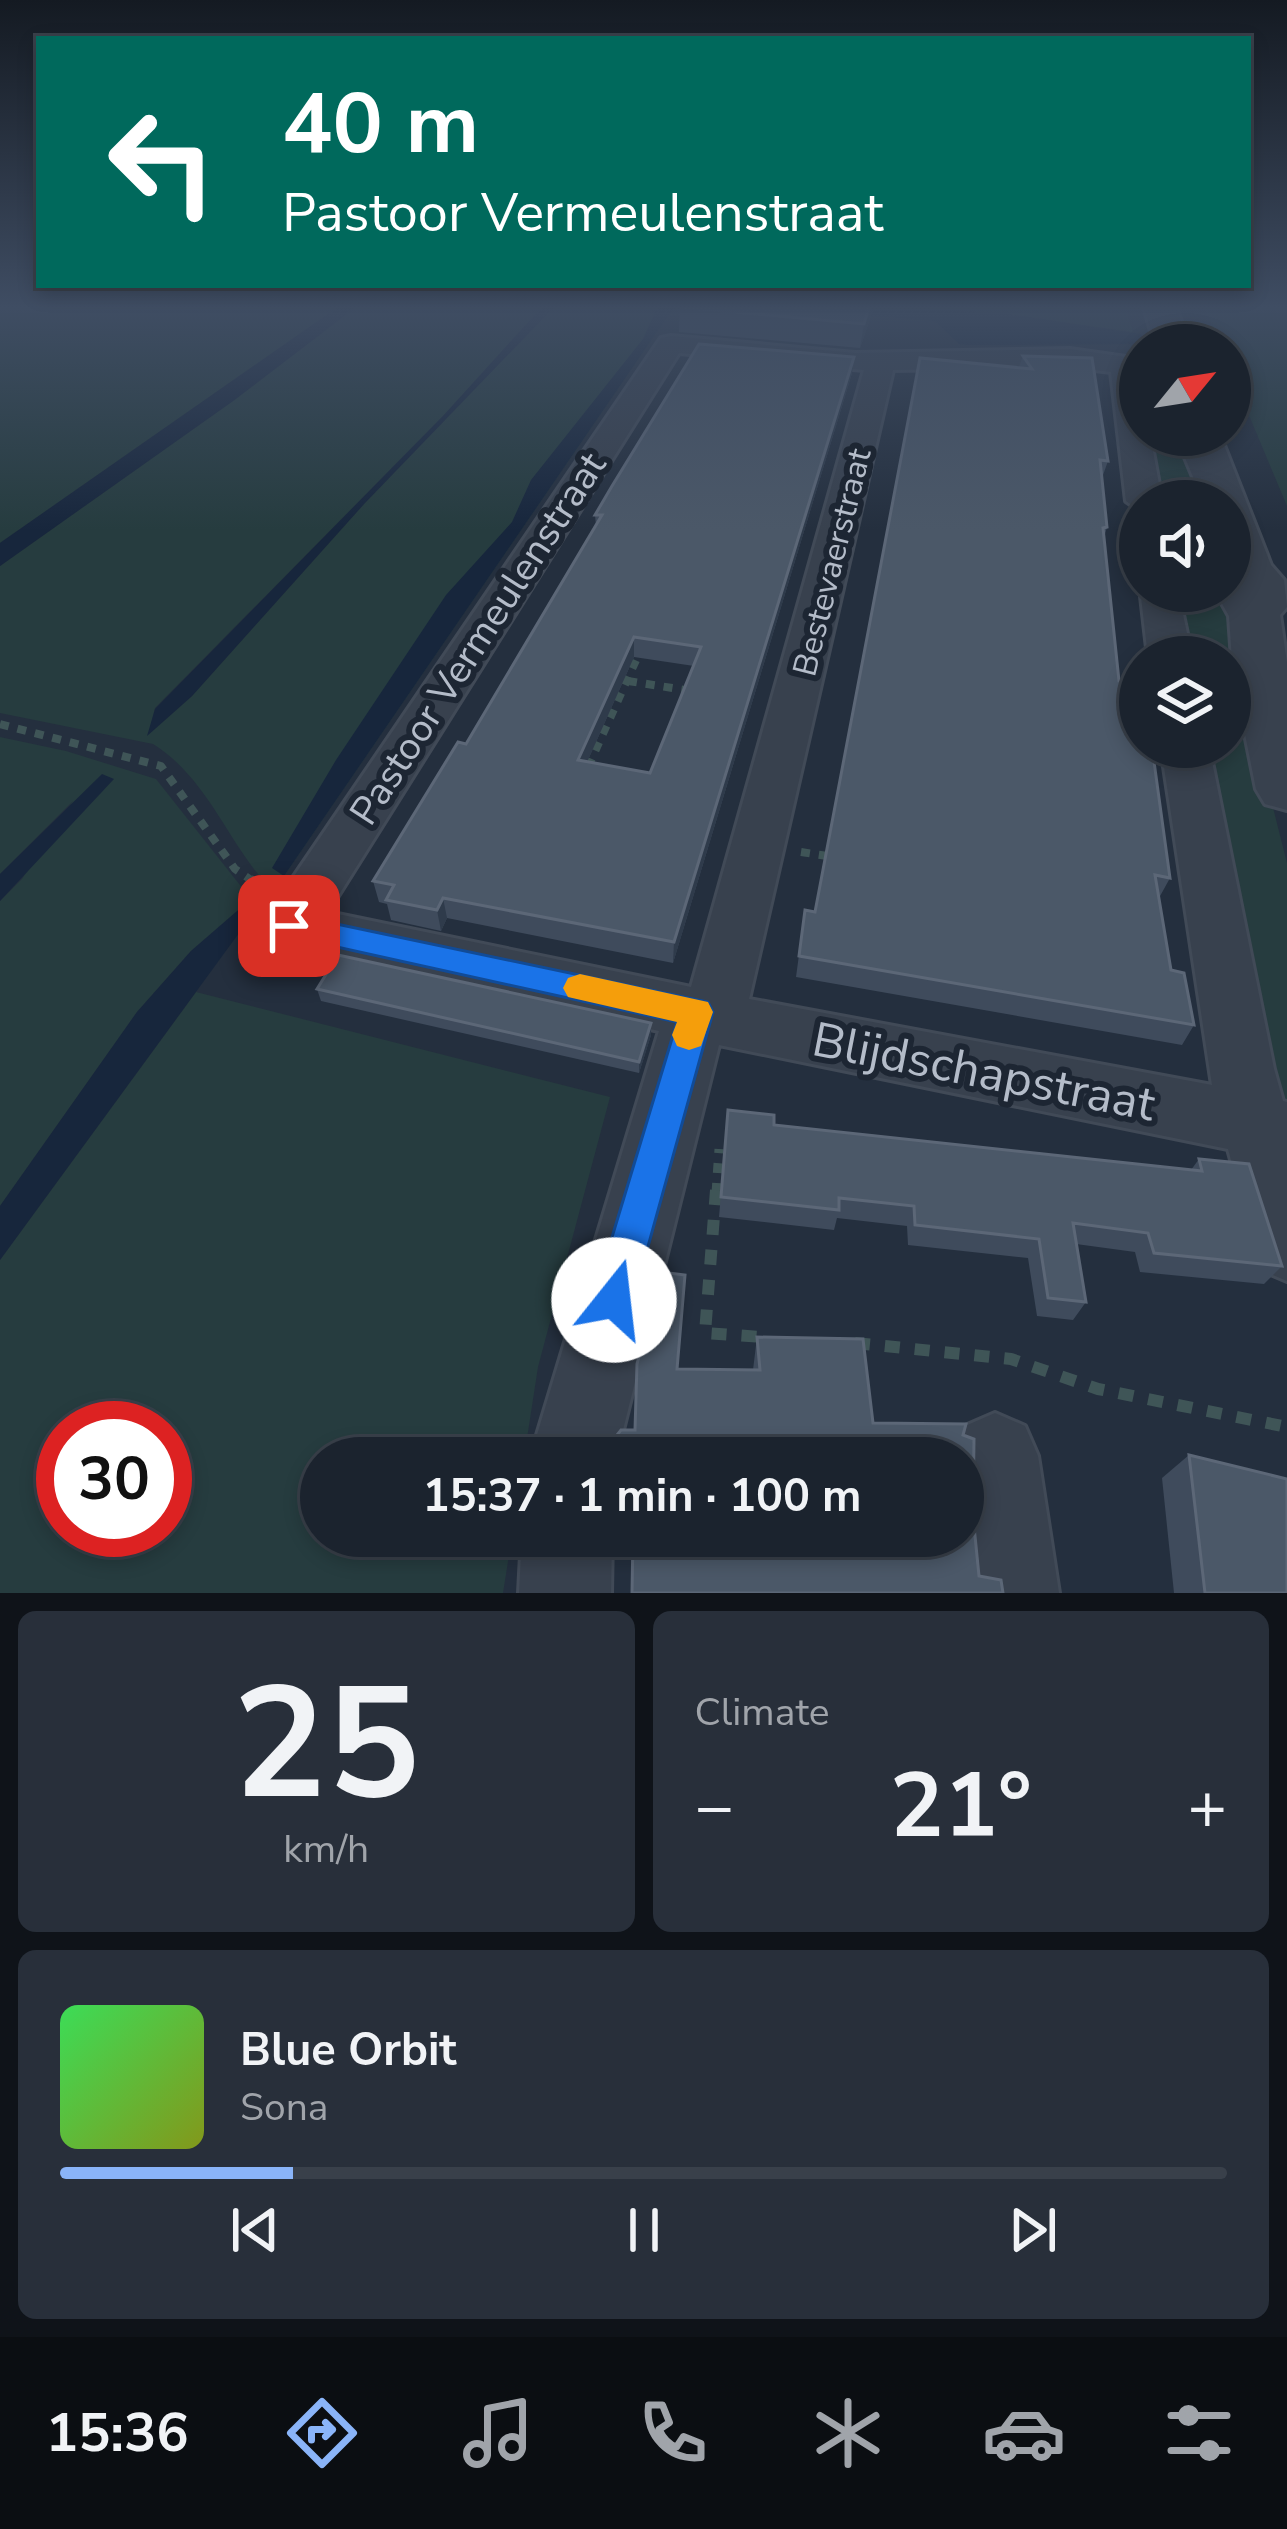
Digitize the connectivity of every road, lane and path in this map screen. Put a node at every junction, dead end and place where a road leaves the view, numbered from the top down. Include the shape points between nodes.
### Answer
1 (645, 381) edge
2 (876, 381) edge
3 (1251, 599) edge
4 (649, 632) edge
5 (619, 645) edge
6 (641, 649) junction
7 (628, 681) junction
8 (794, 706) junction
9 (0, 724) edge
10 (1190, 768) edge
11 (585, 775) edge
12 (1287, 789) edge
13 (758, 844) junction
14 (849, 860) edge
15 (288, 886) junction
16 (705, 1014) junction
17 (1271, 1129) edge
18 (719, 1145) dead end
19 (1287, 1244) edge
20 (771, 1338) edge
21 (837, 1342) edge
22 (1287, 1427) edge
23 (579, 1437) edge
24 (995, 1456) dead end
25 (566, 1557) edge
26 (565, 1593) edge
27 (1013, 1593) edge

1 - 15 street, Pastoor Vermeulenstraat
2 - 8 street, Bestevaerstraat
3 - 12 street
4 - 6 path
5 - 6 path
6 - 7 path
7 - 8 path
7 - 11 path
8 - 13 street, Bestevaerstraat
9 - 15 path via 161,766 236,869
10 - 17 street
13 - 14 path
13 - 16 street, Bestevaerstraat
15 - 16 street, Pastoor Vermeulenstraat via 289,926
16 - 17 street, Blijdschapstraat
16 - 23 street, Bestevaerstraat
17 - 19 street
18 - 20 path via 705,1334
21 - 22 path via 965,1352 1071,1375 1098,1390
24 - 27 street
25 - 26 street

